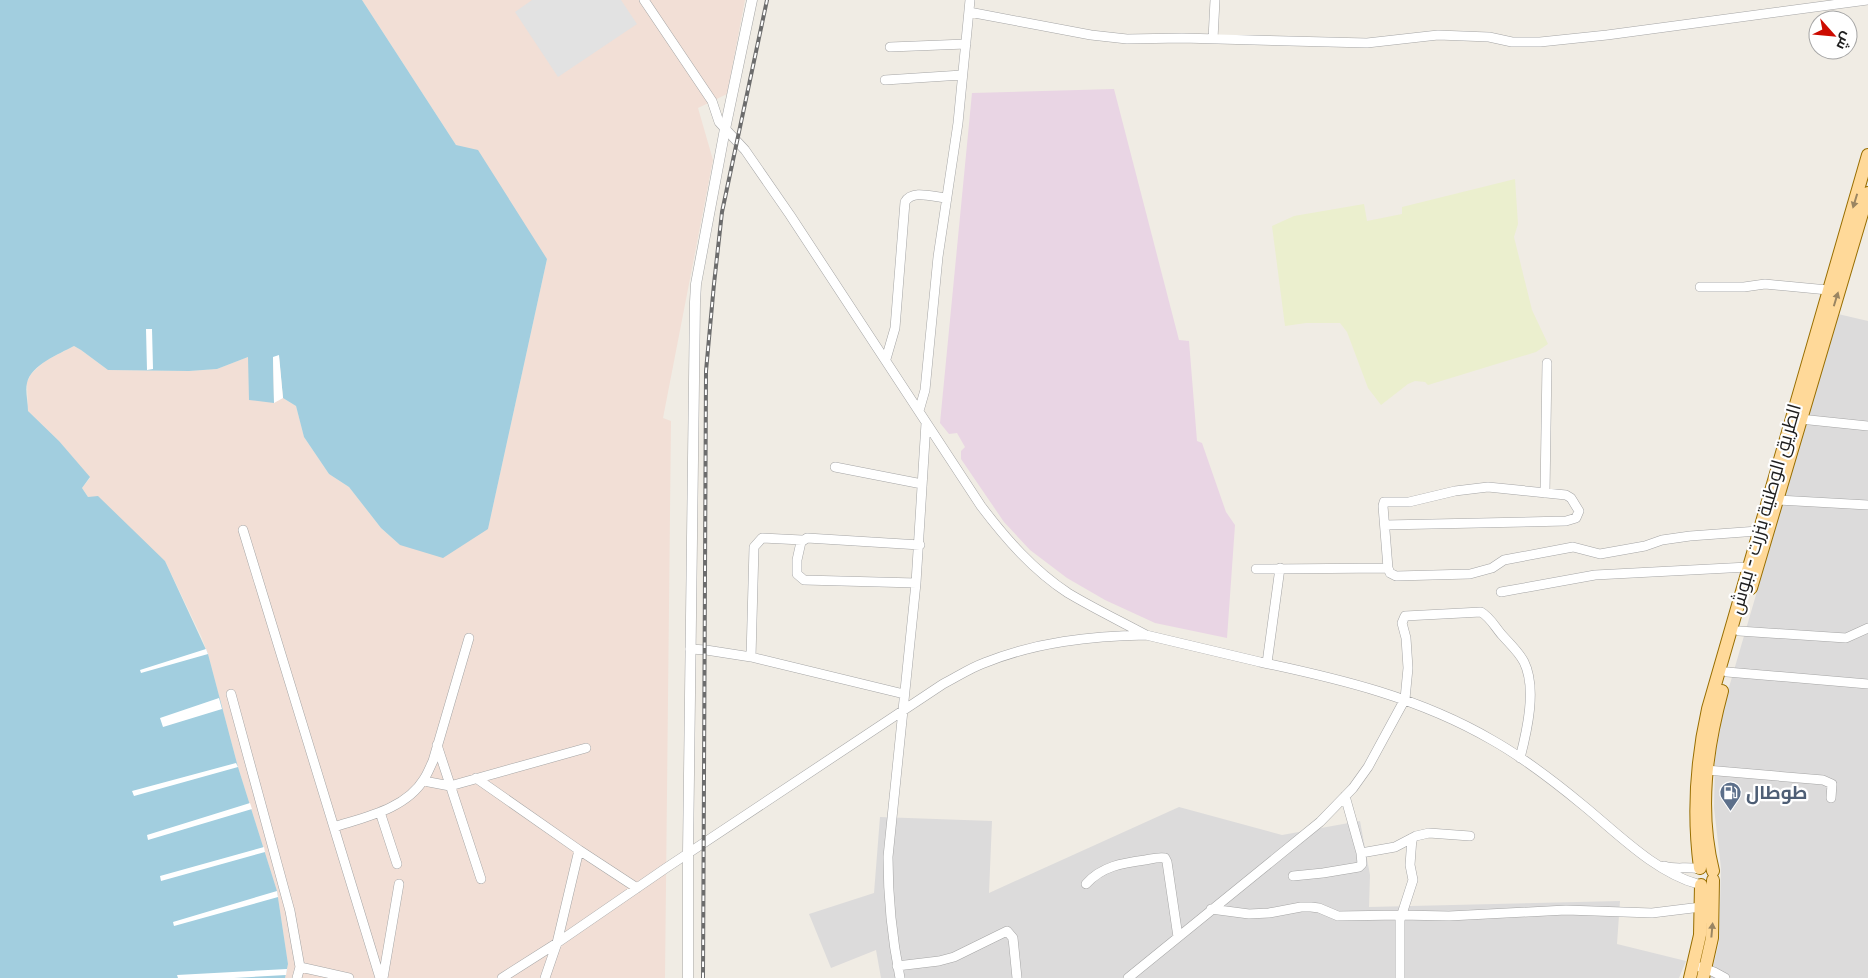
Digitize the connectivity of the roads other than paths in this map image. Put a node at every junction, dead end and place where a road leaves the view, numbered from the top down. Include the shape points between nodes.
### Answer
1 (644, 0) edge
2 (752, 0) edge
3 (970, 0) edge
4 (1215, 0) edge
5 (1868, 0) edge
6 (969, 12) junction
7 (1213, 39) junction
8 (966, 44) junction
9 (890, 47) dead end
10 (962, 75) junction
11 (885, 80) dead end
12 (725, 129) junction
13 (1868, 155) edge
14 (1868, 193) edge
15 (946, 198) junction
16 (1700, 287) dead end
17 (1828, 290) junction
18 (886, 359) junction
19 (1547, 363) dead end
20 (918, 411) junction
21 (1800, 420) junction
22 (926, 424) junction
23 (1868, 426) edge
24 (835, 467) dead end
25 (922, 484) junction
26 (1545, 493) junction
27 (1777, 500) junction
28 (1868, 505) edge
29 (1385, 525) junction
30 (243, 530) dead end
31 (1758, 531) junction
32 (802, 540) junction
33 (920, 545) junction
34 (1748, 567) junction
35 (1280, 568) junction
36 (1388, 568) junction
37 (1256, 569) dead end
38 (916, 583) junction
39 (1501, 592) dead end
40 (1868, 628) edge
41 (1739, 631) junction
42 (1146, 635) junction
43 (470, 638) dead end
44 (690, 649) junction
45 (751, 657) junction
46 (1267, 663) junction
47 (1727, 672) junction
48 (1868, 684) edge
49 (231, 694) dead end
50 (904, 694) junction
51 (1405, 699) junction
52 (902, 711) junction
53 (437, 745) junction
54 (586, 748) dead end
55 (1520, 758) junction
56 (1706, 770) junction
57 (476, 778) junction
58 (424, 780) junction
59 (450, 786) junction
60 (1345, 796) junction
61 (1831, 798) dead end
62 (380, 812) junction
63 (334, 826) junction
64 (1470, 836) dead end
65 (1412, 838) junction
66 (579, 850) junction
67 (688, 853) junction
68 (1361, 853) junction
69 (397, 864) dead end
70 (1656, 864) junction
71 (1699, 868) junction
72 (1293, 876) dead end
73 (1713, 876) junction
74 (482, 880) dead end
75 (400, 884) dead end
76 (1086, 884) dead end
77 (1700, 884) junction
78 (637, 888) junction
79 (1701, 907) junction
80 (1211, 909) junction
81 (1400, 915) junction
82 (1178, 937) junction
83 (557, 943) junction
84 (897, 966) junction
85 (300, 968) junction
86 (1698, 972) edge
87 (1141, 973) edge
88 (297, 978) edge
89 (349, 978) edge
90 (381, 978) edge
91 (502, 978) edge
92 (545, 978) edge
93 (688, 978) edge
94 (900, 978) edge
95 (1018, 978) edge
96 (1128, 978) edge
97 (1400, 978) edge
98 (1725, 978) edge

1 - 12 street via 712,101
2 - 12 street
3 - 6 street
4 - 7 street
5 - 7 street via 1607,36 1540,42 1438,34 1367,43
6 - 7 street via 1127,39
6 - 8 street
8 - 9 street
8 - 10 street
10 - 11 street
10 - 15 street
12 - 18 street via 745,150
12 - 44 street via 696,284
13 -> 17 main road, الطريق الوطنية بنزرت - ببوش
21 -> 14 main road, الطريق الوطنية بنزرت - ببوش
15 - 18 street via 917,195 905,202 895,328
15 - 20 street via 925,390
16 - 17 street via 1765,284
17 - 31 main road, الطريق الوطنية بنزرت - ببوش
18 - 20 street
19 - 26 street
20 - 22 street
21 - 23 street
21 - 27 main road, الطريق الوطنية بنزرت - ببوش
22 - 25 street
22 - 42 street via 981,506 1019,552 1067,592
24 - 25 street
25 - 33 street
26 - 29 street via 1488,487 1408,502 1384,502
26 - 29 street via 1571,498 1578,506 1578,516 1566,521
27 - 28 street
27 - 41 main road, الطريق الوطنية بنزرت - ببوش
29 - 36 street
30 - 63 street
31 - 34 main road, الطريق الوطنية بنزرت - ببوش
31 - 36 street via 1662,540 1600,554 1573,547 1504,560 1492,568 1470,574 1396,576
32 - 33 street via 817,538
32 - 38 street via 797,560 797,574 802,579
32 - 45 street via 762,538 754,547
33 - 38 street
34 - 39 street via 1596,575
34 - 71 main road, الطريق الوطنية بنزرت - ببوش via 1703,731 1696,799
35 - 36 street
35 - 37 street
35 - 46 street
38 - 50 street
40 - 41 street via 1846,638
41 - 47 main road, الطريق الوطنية بنزرت - ببوش
42 - 46 street
42 - 52 street via 1062,641 1009,653 943,684
43 - 53 street
44 - 45 street
44 - 67 street
45 - 50 street
46 - 51 street
47 - 48 street
47 - 56 main road, الطريق الوطنية بنزرت - ببوش
49 - 85 street via 290,911
50 - 52 street
51 - 55 street via 1464,724
51 - 55 street via 1408,668 1402,628 1404,617 1481,612 1523,661 1528,672 1527,732
51 - 60 street via 1368,767
52 - 67 street
52 - 84 street via 888,857 888,894
53 - 58 street
53 - 59 street
54 - 57 street
55 - 70 street
56 - 61 street via 1824,780 1832,784
56 - 73 main road, الطريق الوطنية بنزرت - ببوش via 1706,828
57 - 59 street
57 - 66 street
58 - 59 street
58 - 62 street via 397,804
59 - 74 street
60 - 68 street
60 - 80 street via 1320,822
62 - 63 street
62 - 69 street
63 - 90 street
64 - 65 street via 1433,832
65 - 68 street via 1388,848
65 - 81 street via 1410,868 1413,880
66 - 78 street
66 - 83 street
67 - 78 street
67 - 93 street
68 - 72 street via 1359,867
70 - 71 street via 1672,869
70 - 77 street via 1679,878
71 - 73 main road via 1708,867
71 - 77 main road via 1695,878
73 - 77 main road via 1708,885
86 -> 73 main road, الطريق الوطنية بنزرت - ببوش via 1712,938
75 - 90 street
76 - 82 street via 1108,868 1165,858
77 - 79 main road
78 - 83 street
79 - 81 street via 1652,913 1566,910 1476,916
79 - 86 main road
80 - 81 street via 1269,914 1311,907 1338,916
80 - 82 street
81 - 97 street
82 - 87 street
83 - 91 street
83 - 92 street
84 - 94 street
84 - 95 street via 954,957 1007,931 1014,938
85 - 88 street
85 - 89 street
86 - 98 street
87 - 96 street

